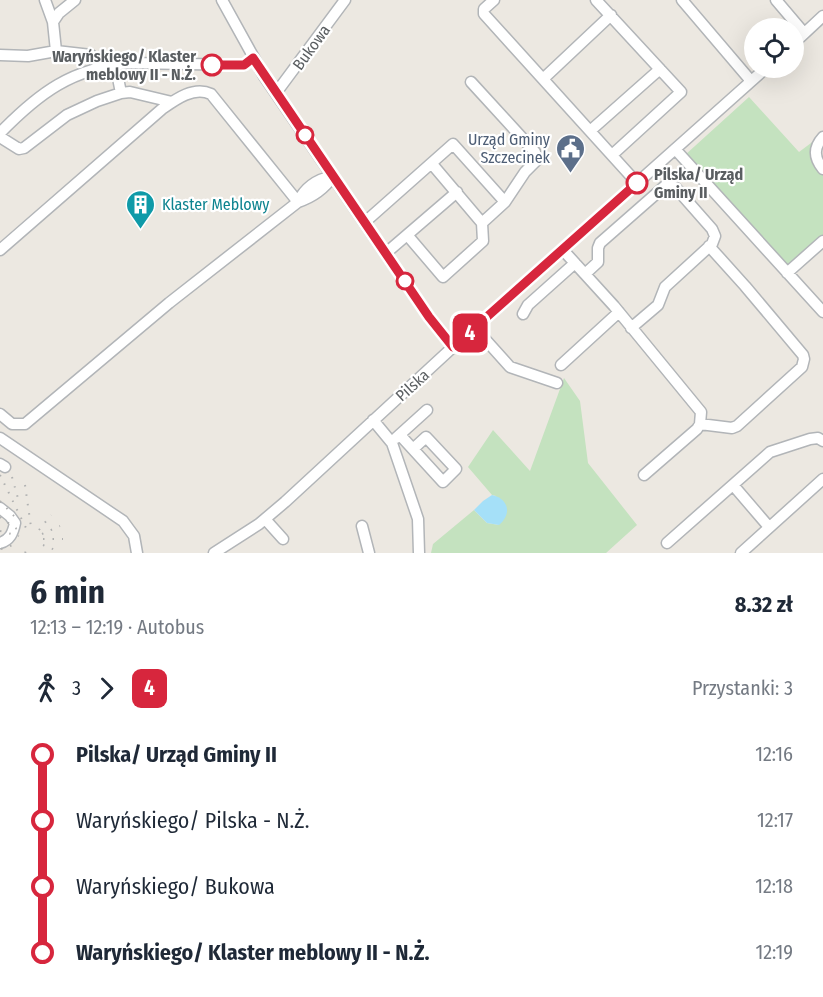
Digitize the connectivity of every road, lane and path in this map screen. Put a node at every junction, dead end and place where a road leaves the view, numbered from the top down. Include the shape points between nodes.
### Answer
1 (45, 0) edge
2 (75, 0) edge
3 (222, 0) edge
4 (345, 0) edge
5 (494, 0) edge
6 (596, 0) edge
7 (682, 0) edge
8 (776, 0) edge
9 (611, 15) junction
10 (823, 16) edge
11 (791, 18) edge
12 (53, 22) junction
13 (804, 33) edge
14 (57, 51) junction
15 (0, 55) edge
16 (253, 58) junction
17 (106, 66) junction
18 (660, 69) junction
19 (755, 78) edge
20 (543, 79) junction
21 (752, 81) junction
22 (471, 82) dead end
23 (122, 93) junction
24 (276, 93) junction
25 (172, 102) junction
26 (590, 131) junction
27 (0, 135) edge
28 (823, 137) edge
29 (675, 150) junction
30 (612, 155) junction
31 (432, 164) junction
32 (823, 169) edge
33 (333, 176) junction
34 (637, 183) junction
35 (457, 192) junction
36 (298, 202) junction
37 (505, 202) junction
38 (365, 222) junction
39 (483, 223) junction
40 (408, 236) junction
41 (822, 244) edge
42 (709, 246) junction
43 (0, 250) edge
44 (563, 250) junction
45 (386, 253) junction
46 (575, 263) junction
47 (787, 273) junction
48 (585, 274) junction
49 (619, 312) junction
50 (823, 312) edge
51 (523, 314) dead end
52 (475, 328) junction
53 (632, 328) junction
54 (453, 347) junction
55 (561, 365) dead end
56 (557, 383) dead end
57 (427, 410) dead end
58 (0, 414) edge
59 (373, 420) junction
60 (700, 424) junction
61 (0, 438) edge
62 (396, 439) junction
63 (823, 441) edge
64 (413, 450) dead end
65 (644, 475) dead end
66 (823, 479) edge
67 (733, 485) junction
68 (0, 508) edge
69 (265, 519) junction
70 (362, 526) dead end
71 (769, 527) junction
72 (283, 539) dead end
73 (0, 543) edge
74 (667, 543) dead end
75 (137, 553) edge
76 (214, 553) edge
77 (369, 553) edge
78 (419, 553) edge
79 (741, 553) edge

1 - 12 street
2 - 12 street
3 - 16 street
4 - 24 street, Bukowa
5 - 20 street via 484,14
6 - 9 street
7 - 21 street
8 - 11 street
9 - 18 street
9 - 20 street
10 - 13 street
12 - 14 street
14 - 15 street
14 - 17 street via 91,55
16 - 17 street via 244,65
16 - 24 street
17 - 23 street via 117,73
17 - 27 street via 49,89 26,106
18 - 26 street
18 - 30 street via 681,92
19 - 21 street, Pilska
20 - 26 street
21 - 29 street, Pilska
22 - 37 street via 537,155
23 - 25 street
23 - 27 street via 67,115 24,148 19,149
24 - 33 street
25 - 36 street via 196,91 211,94
25 - 43 street
26 - 30 street
28 - 32 street via 816,151
29 - 34 street, Pilska
29 - 47 street
30 - 34 street
31 - 35 street
31 - 37 street via 453,144
31 - 38 street
33 - 36 street via 304,190
33 - 38 street
34 - 44 street, Pilska
35 - 39 street
35 - 40 street
36 - 58 street via 169,303 25,424 12,424
37 - 39 street
38 - 45 street
39 - 40 street via 483,241 443,277
40 - 45 street
41 - 47 street
42 - 48 street via 714,240 712,229 668,184 600,243 598,262
42 - 53 street via 665,287 658,305
42 - 60 street via 785,333 804,363 737,426
44 - 46 street
44 - 52 street, Pilska
45 - 54 street
46 - 48 street
46 - 51 street
47 - 50 street
48 - 49 street
49 - 53 street
49 - 55 street
52 - 54 street, Pilska
52 - 56 street via 510,367
53 - 60 street via 699,406
54 - 59 street, Pilska
57 - 62 street
59 - 62 street
59 - 69 street, Pilska
60 - 65 street
61 - 75 street via 123,521 134,536
62 - 64 street
62 - 78 street via 418,519
63 - 67 street via 814,438 777,449
66 - 71 street
67 - 71 street
67 - 74 street
68 - 73 street via 15,523 10,537
69 - 72 street
69 - 76 street, Pilska
70 - 77 street
71 - 79 street

